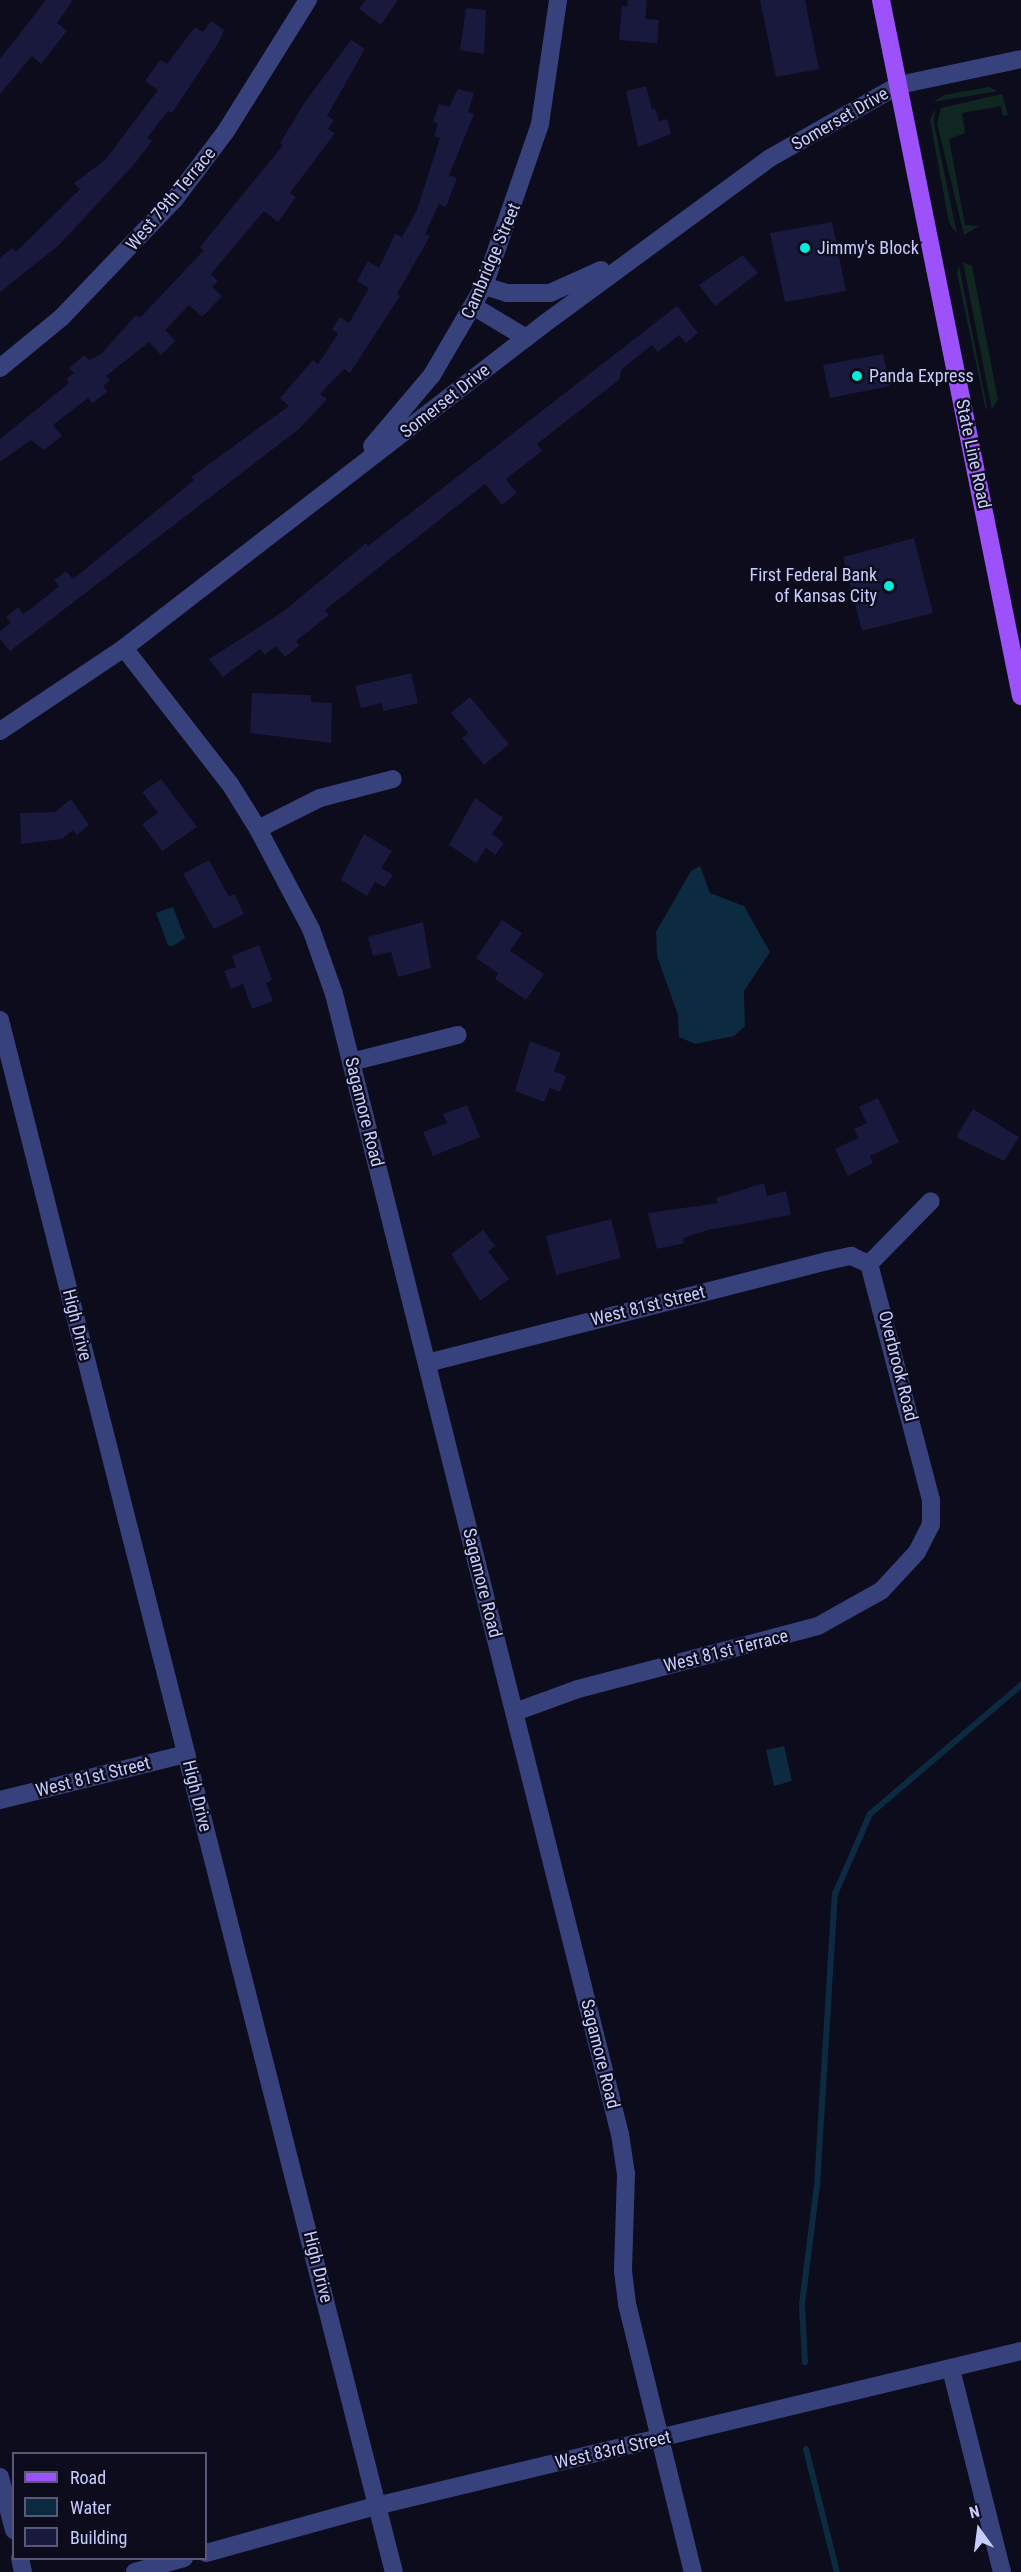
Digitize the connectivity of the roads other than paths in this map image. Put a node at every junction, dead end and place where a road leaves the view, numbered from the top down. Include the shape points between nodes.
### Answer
1 (308, 0) edge
2 (558, 0) edge
3 (881, 0) edge
4 (1021, 59) edge
5 (899, 85) junction
6 (633, 257) junction
7 (484, 286) junction
8 (473, 306) junction
9 (526, 338) junction
10 (0, 368) edge
11 (338, 483) junction
12 (124, 648) junction
13 (1021, 696) edge
14 (17, 722) junction
15 (0, 731) edge
16 (0, 741) edge
17 (393, 779) dead end
18 (258, 829) junction
19 (0, 1020) edge
20 (458, 1035) dead end
21 (351, 1062) junction
22 (931, 1201) dead end
23 (869, 1264) junction
24 (427, 1363) junction
25 (917, 1552) joint
26 (515, 1712) junction
27 (186, 1754) junction
28 (0, 1800) edge
29 (1021, 2350) edge
30 (951, 2369) junction
31 (659, 2438) junction
32 (0, 2477) edge
33 (376, 2506) junction
34 (12, 2522) edge
35 (207, 2553) edge
36 (180, 2560) edge
37 (135, 2572) edge
38 (394, 2572) edge
39 (693, 2572) edge
40 (1002, 2572) edge

1 - 10 street, West 79th Terrace via 226,131 174,200 62,317
2 - 7 street, Cambridge Street via 540,124
3 - 5 main road, State Line Road
4 - 5 street, Somerset Drive
5 - 6 street, Somerset Drive via 770,158
5 - 13 main road, State Line Road
6 - 7 street via 550,293 507,293
6 - 9 street, Somerset Drive
7 - 8 street, Cambridge Street
8 - 9 street
8 - 11 street, Cambridge Street via 411,404
9 - 11 street, Somerset Drive
11 - 12 street, Somerset Drive
12 - 14 street, Somerset Drive
12 - 18 street, Sagamore Road via 230,784
14 - 15 street, Somerset Drive
14 - 16 street
17 - 18 street via 320,798
18 - 21 street, Sagamore Road via 310,928
19 - 27 street, High Drive
20 - 21 street
21 - 24 street, Sagamore Road
22 - 23 street
23 - 24 street, West 81st Street via 851,1256 827,1261
23 - 25 street, Overbrook Road via 931,1500 931,1526
24 - 26 street, Sagamore Road
25 - 26 street, West 81st Terrace via 881,1591 818,1626 578,1689
26 - 31 street, Sagamore Road via 620,2134 626,2174 623,2271
27 - 28 street, West 81st Street
27 - 33 street, High Drive
29 - 30 street, West 83rd Street
30 - 31 street, West 83rd Street
30 - 40 street
31 - 33 street, West 83rd Street
31 - 39 street, Sagamore Road
32 - 34 street
33 - 35 street, West 83rd Street
33 - 38 street, High Drive
36 - 37 street

